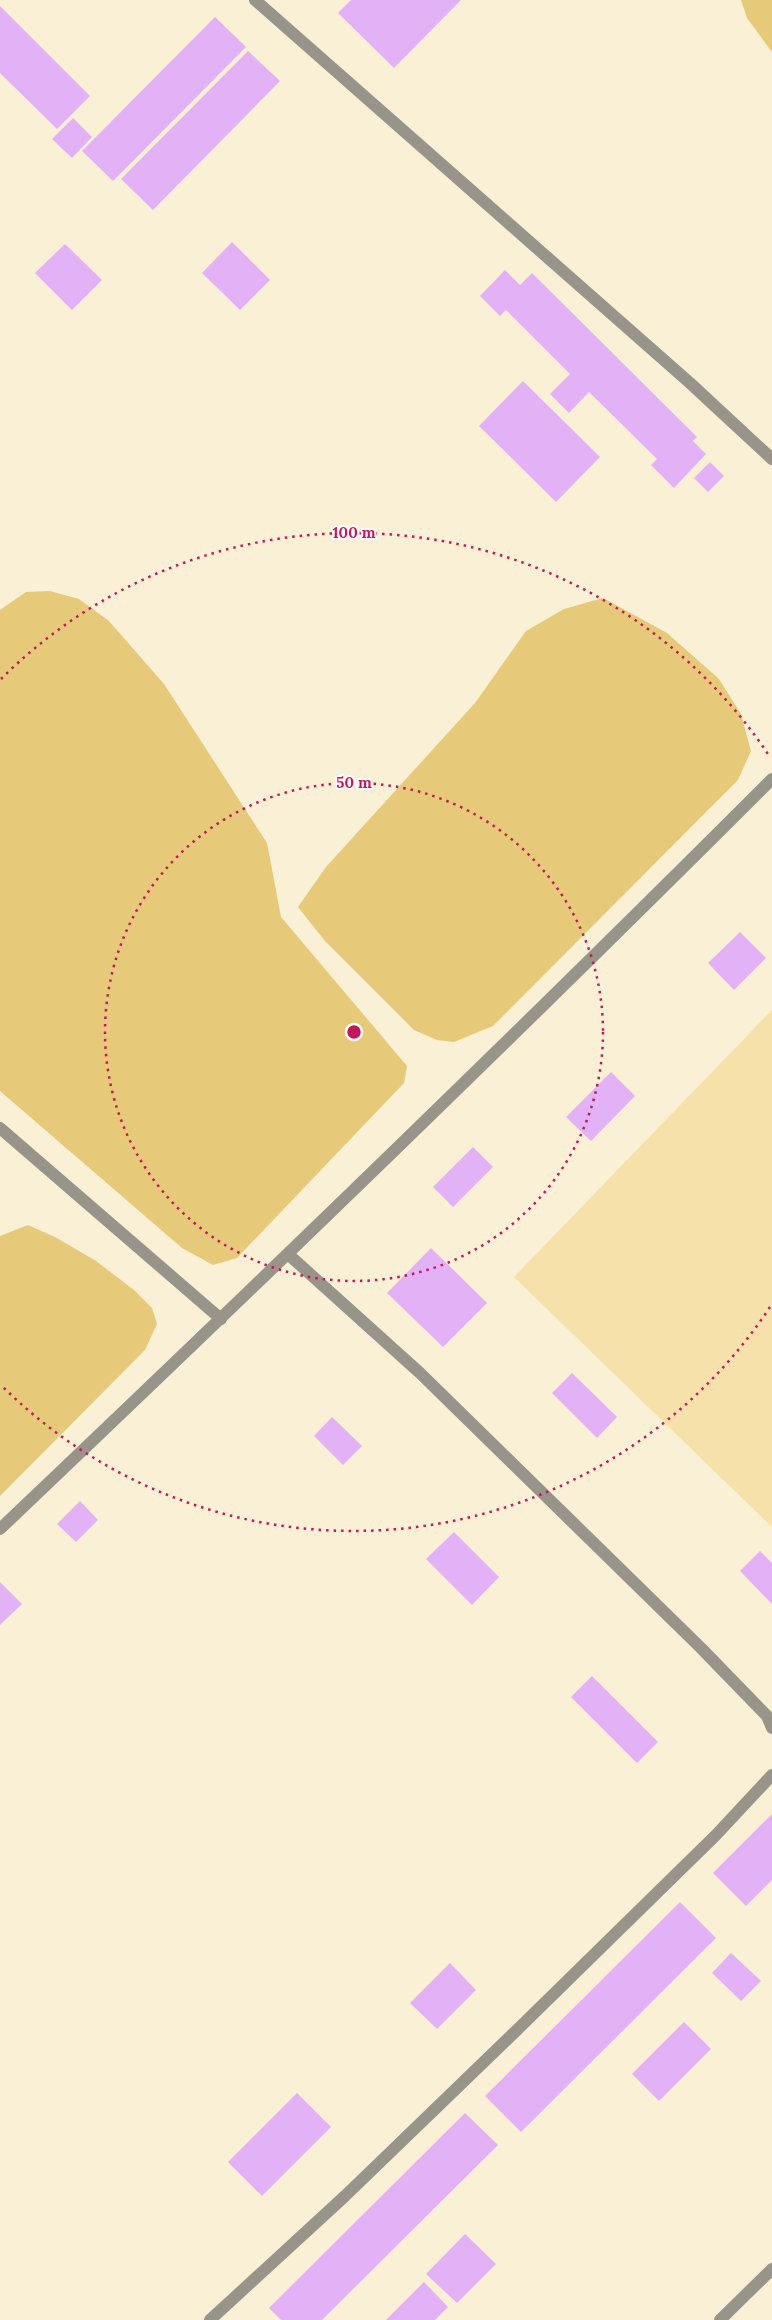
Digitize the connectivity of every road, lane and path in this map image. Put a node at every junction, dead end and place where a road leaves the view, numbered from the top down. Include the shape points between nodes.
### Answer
1 (255, 0) edge
2 (772, 459) edge
3 (772, 779) edge
4 (0, 1128) edge
5 (289, 1255) junction
6 (221, 1319) junction
7 (0, 1529) edge
8 (772, 1728) edge
9 (772, 1775) edge
10 (772, 2269) edge
11 (210, 2320) edge
12 (720, 2320) edge

1 - 2 lane
3 - 5 lane
4 - 6 lane
5 - 6 lane
5 - 8 lane via 420,1373 680,1628 767,1716
6 - 7 lane
9 - 11 lane via 716,1835 520,2027 345,2196
10 - 12 lane

